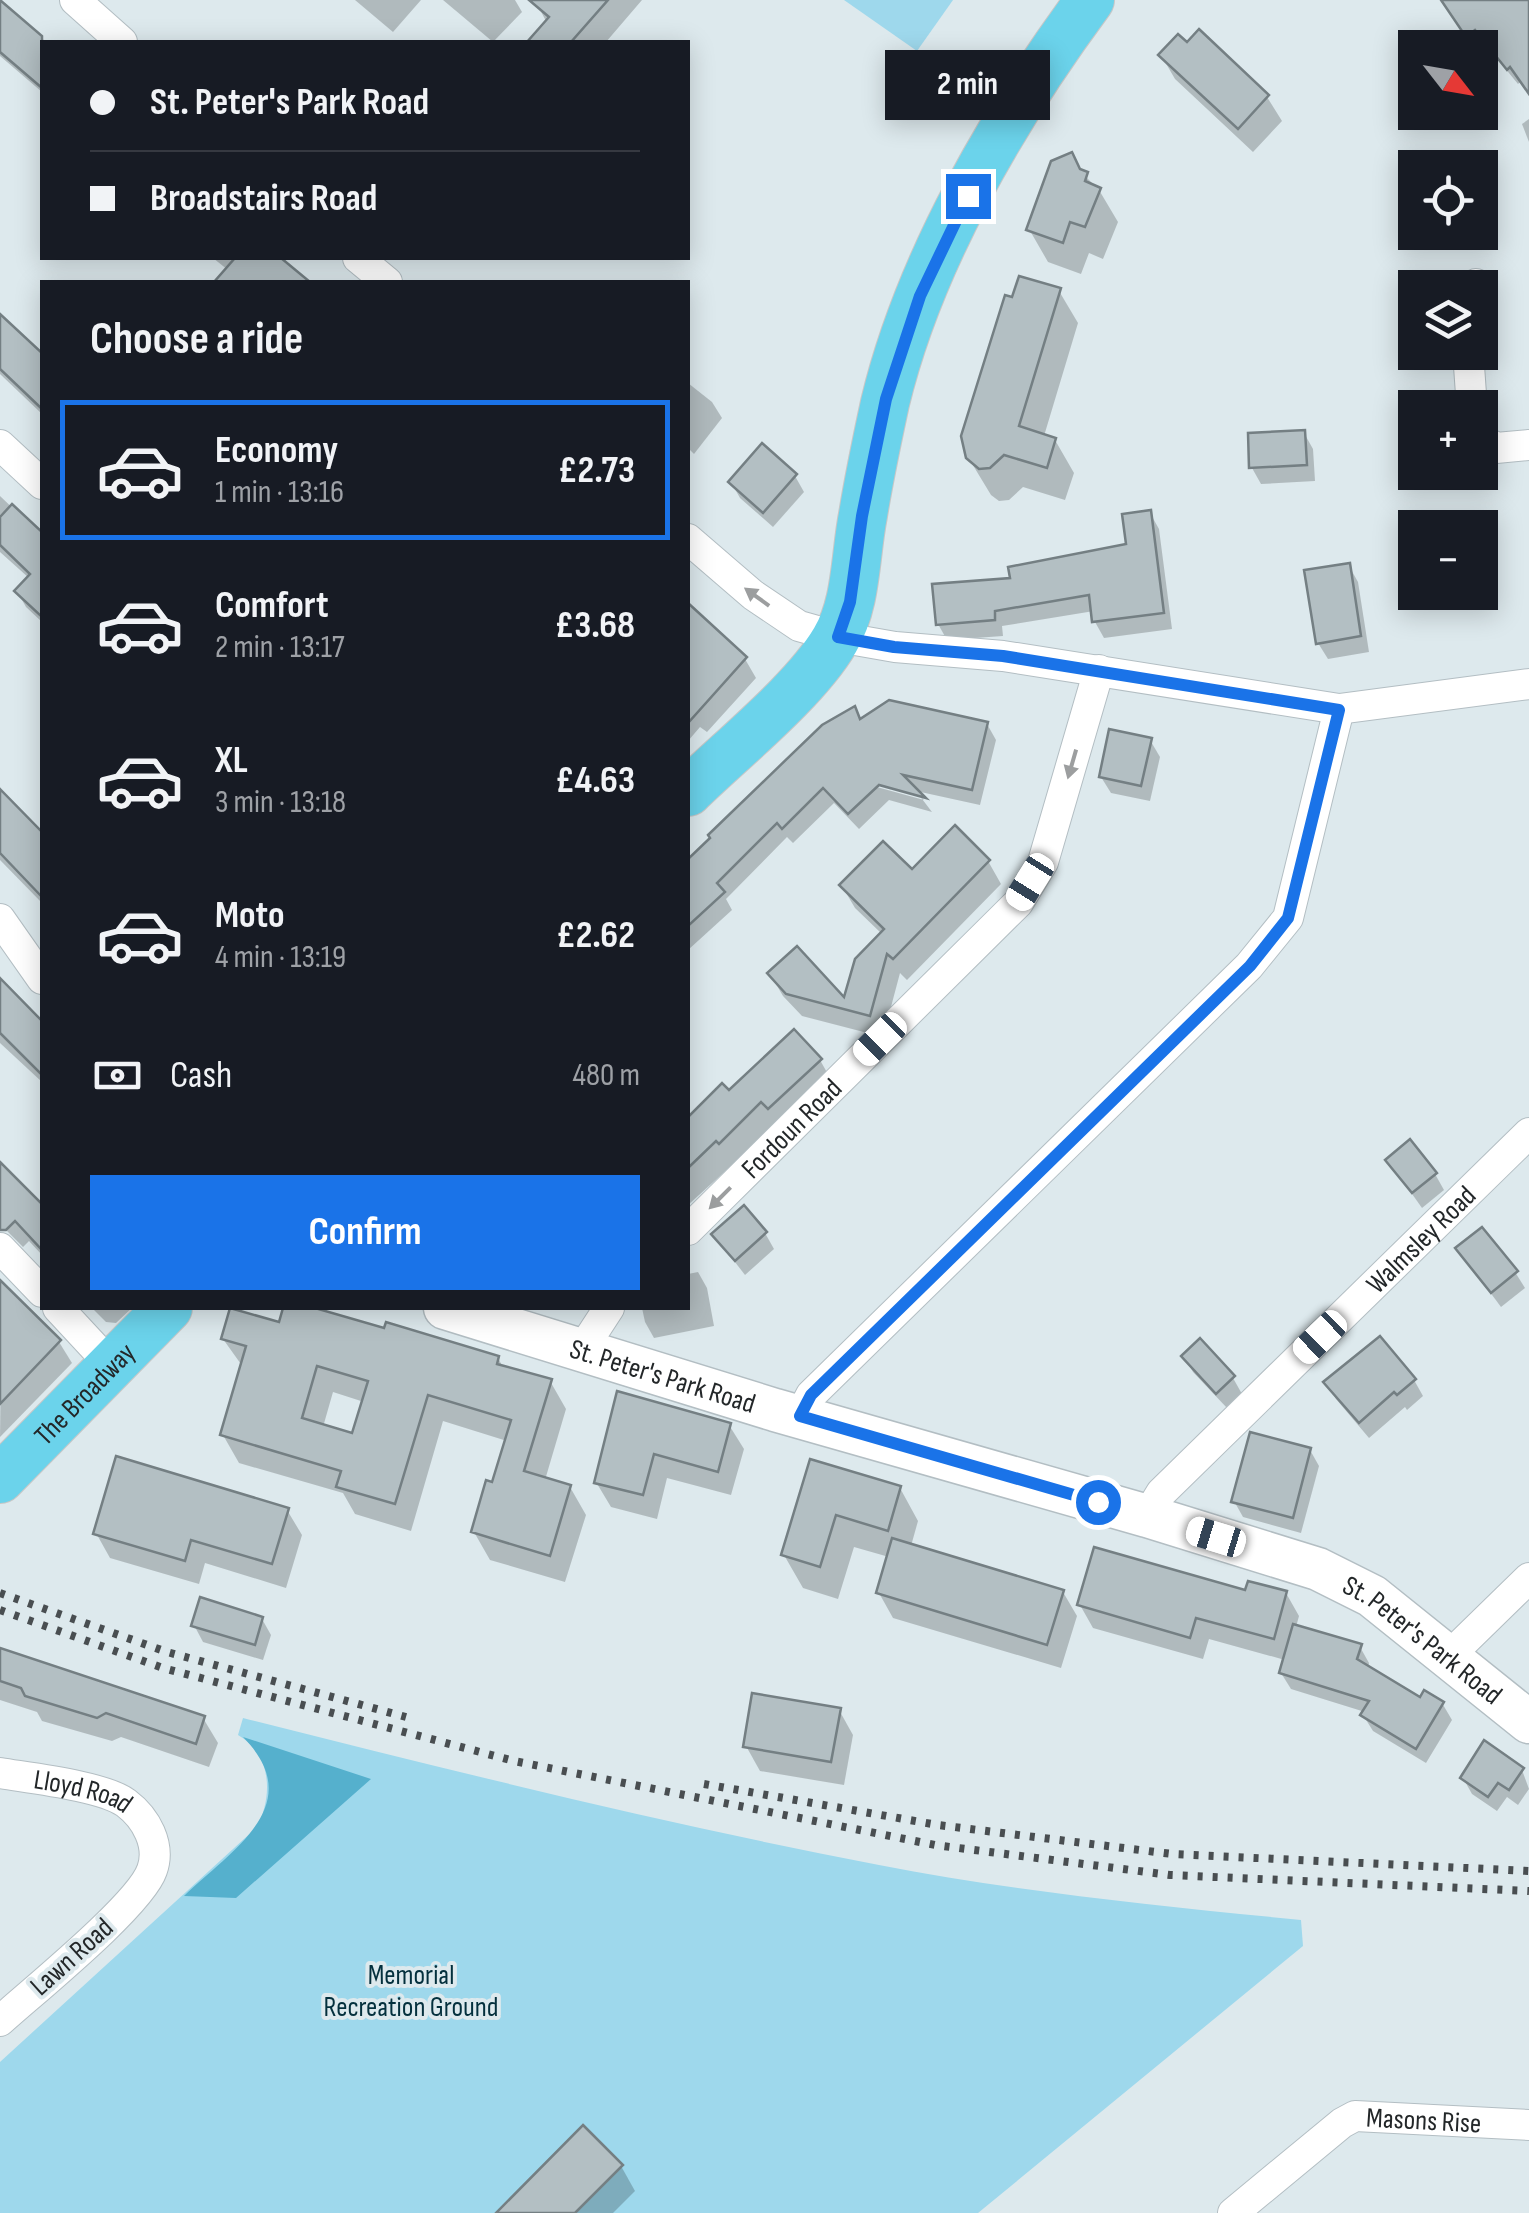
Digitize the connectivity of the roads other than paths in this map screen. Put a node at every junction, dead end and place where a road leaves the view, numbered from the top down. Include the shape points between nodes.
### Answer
1 (76, 0) edge
2 (1090, 0) edge
3 (120, 40) edge
4 (360, 260) edge
5 (385, 280) edge
6 (0, 445) edge
7 (1529, 445) edge
8 (1498, 448) edge
9 (40, 482) edge
10 (690, 540) edge
11 (838, 637) junction
12 (1099, 670) junction
13 (1529, 684) edge
14 (1339, 710) junction
15 (690, 790) edge
16 (0, 919) edge
17 (40, 976) edge
18 (1529, 1133) edge
19 (690, 1228) edge
20 (0, 1248) edge
21 (40, 1290) edge
22 (60, 1310) edge
23 (166, 1310) edge
24 (451, 1310) edge
25 (608, 1310) edge
26 (581, 1351) junction
27 (110, 1364) junction
28 (800, 1416) junction
29 (0, 1480) edge
30 (1147, 1516) junction
31 (1529, 1578) edge
32 (1449, 1656) junction
33 (1529, 1722) edge
34 (0, 1773) edge
35 (140, 1890) joint
36 (0, 2021) edge
37 (1529, 2126) edge
38 (1233, 2213) edge

1 - 3 street
2 - 11 main road via 998,134 920,296 886,399
4 - 5 street
6 - 9 street
7 - 8 street
11 -> 10 street via 800,626
11 - 12 street
11 - 15 main road via 815,669
12 - 14 street
12 -> 19 street, Fordoun Road via 1043,862 1018,903
13 - 14 street
14 - 28 street via 1288,918 1250,966 811,1395
16 - 17 street
18 - 30 street, Walmsley Road via 1161,1493
20 - 21 street
22 - 27 street
23 - 27 main road, The Broadway
24 - 26 main road, St. Peter's Park Road
25 - 26 street
26 - 28 main road, St. Peter's Park Road
27 - 29 main road, The Broadway
28 - 30 main road, St. Peter's Park Road
30 - 32 main road, St. Peter's Park Road via 1318,1569 1372,1596
31 - 32 street
32 - 33 main road, St. Peter's Park Road
34 - 35 street, Lloyd Road via 125,1802 150,1830 154,1850 153,1870
35 - 36 street, Lawn Road
37 - 38 street, Masons Rise via 1356,2116

